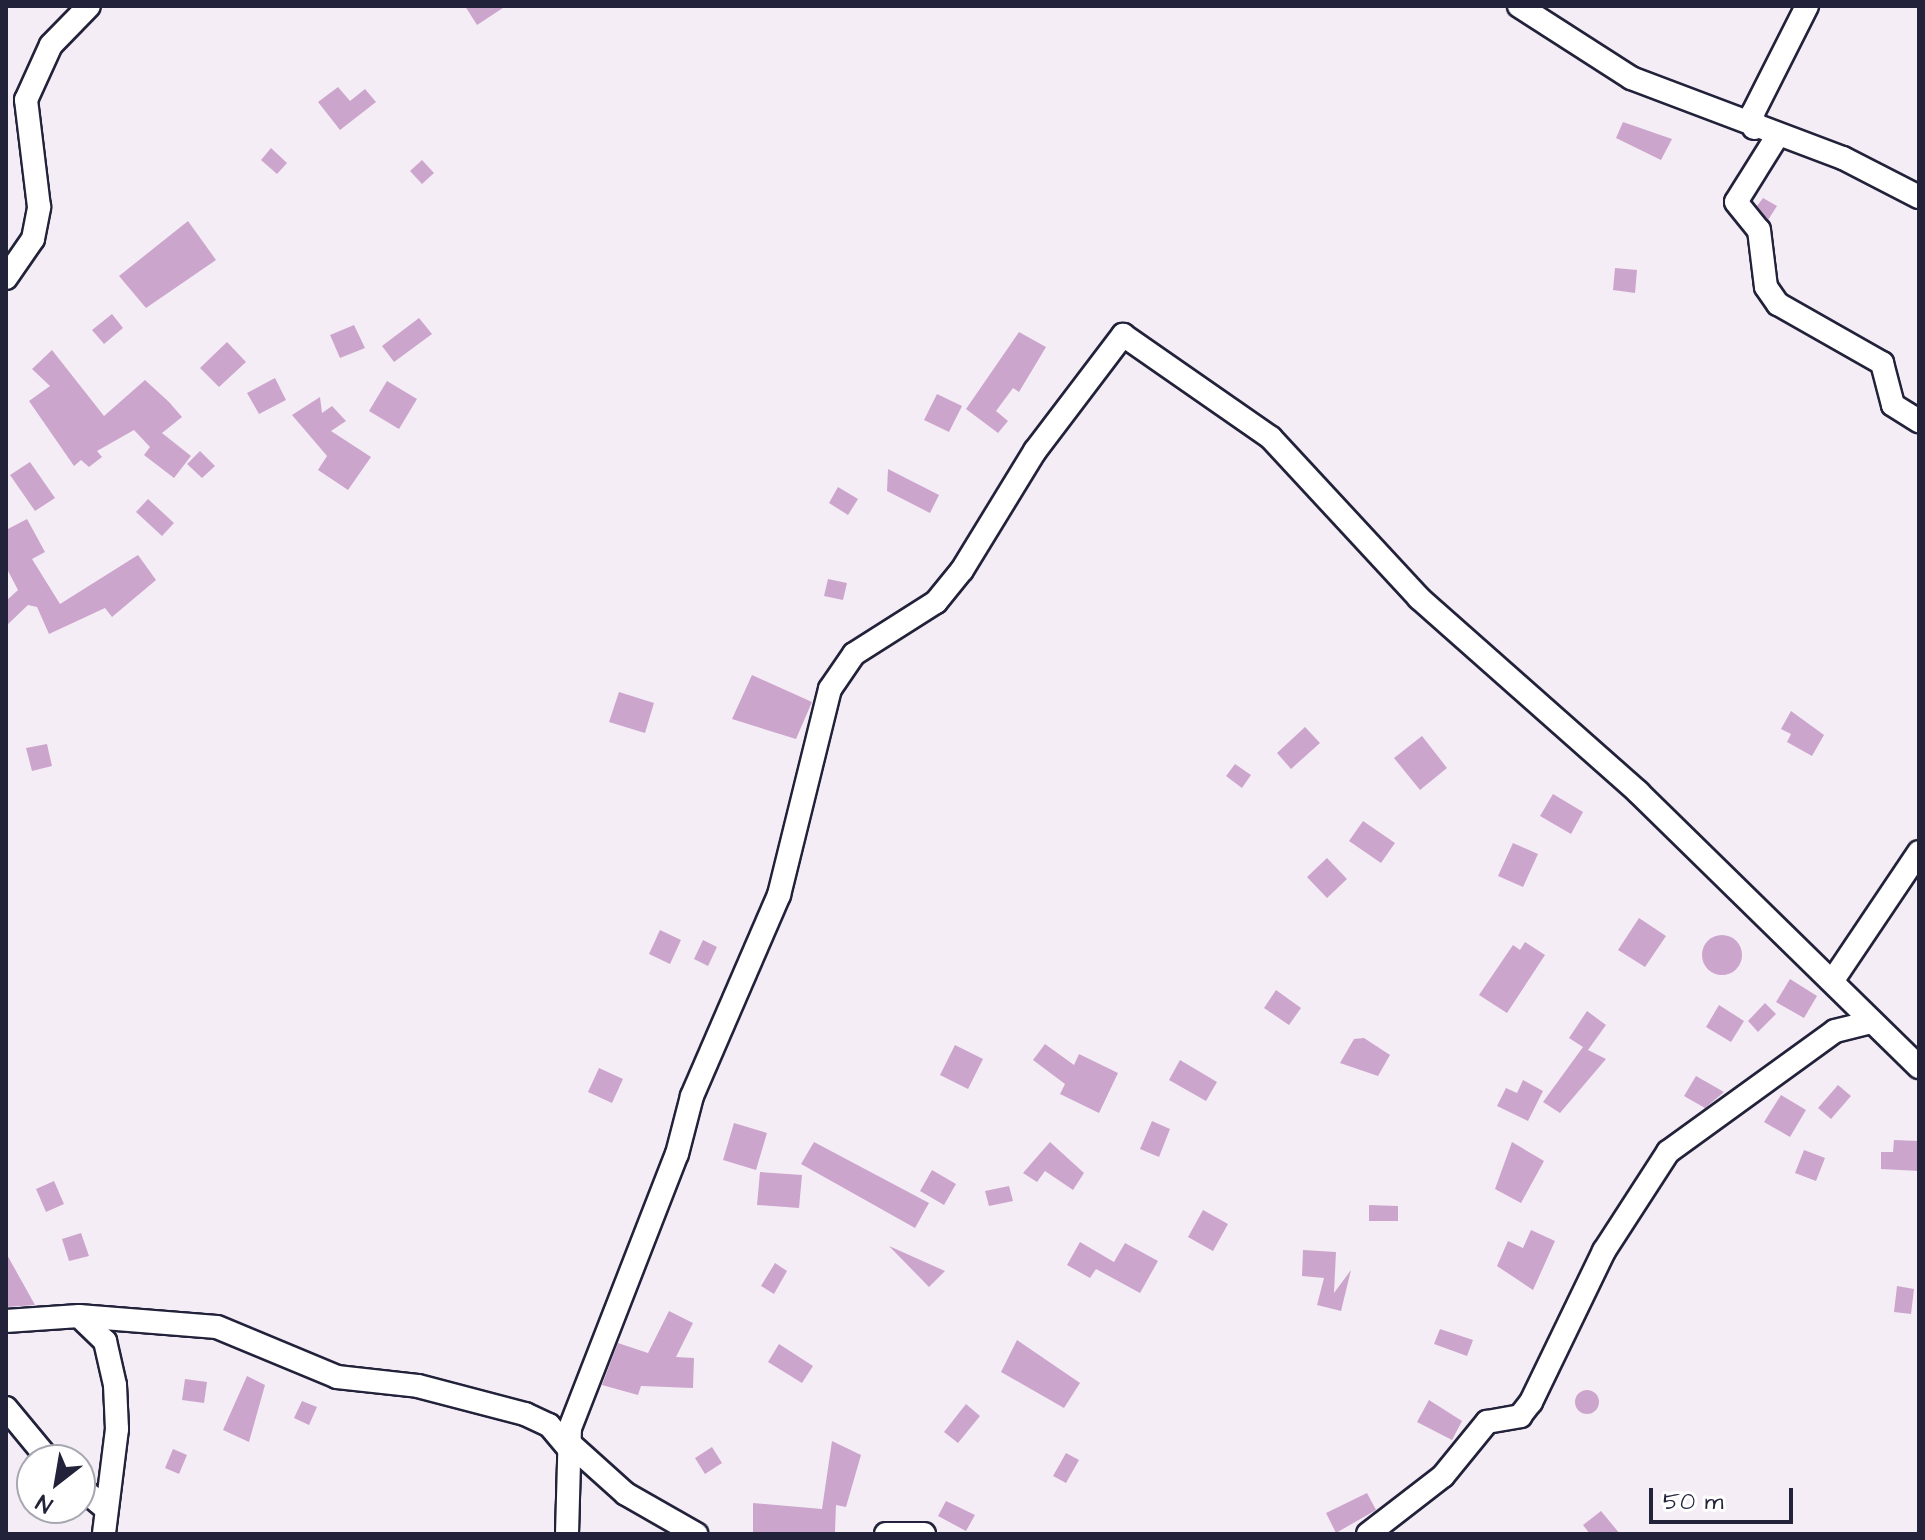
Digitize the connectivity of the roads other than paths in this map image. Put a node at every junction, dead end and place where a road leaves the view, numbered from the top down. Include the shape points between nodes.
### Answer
1 (89, 6) edge
2 (1519, 6) edge
3 (1807, 6) edge
4 (1754, 128) junction
5 (1776, 138) junction
6 (1919, 197) edge
7 (6, 278) edge
8 (1919, 421) edge
9 (1919, 852) edge
10 (1833, 980) junction
11 (1872, 1022) junction
12 (1919, 1067) edge
13 (79, 1316) junction
14 (6, 1321) edge
15 (6, 1408) edge
16 (36, 1444) edge
17 (568, 1445) junction
18 (96, 1500) edge
19 (104, 1507) junction
20 (104, 1534) edge
21 (567, 1534) edge
22 (696, 1534) edge
23 (886, 1534) edge
24 (924, 1534) edge
25 (1368, 1534) edge

1 - 7 street via 51,45 26,100 39,207 33,239
2 - 4 street via 1608,66
3 - 4 street via 1753,113
4 - 5 street
5 - 6 street via 1843,158
5 - 8 street via 1736,202 1759,230 1766,287 1778,304 1882,363 1893,405
9 - 10 street
10 - 11 street
10 - 17 street via 1638,792 1419,598 1271,438 1123,335 1035,451 962,570 936,602 854,654 830,689 779,895 692,1096
11 - 12 street
11 - 25 street via 1835,1031 1668,1152 1614,1232 1531,1402 1520,1416 1487,1422 1443,1476
13 - 14 street
13 - 17 street via 236,1331 346,1379 418,1386 525,1414 549,1425
13 - 19 street via 105,1341 112,1360 117,1429
15 - 16 street
17 - 21 street
17 - 22 street via 626,1494
18 - 19 street
19 - 20 street
23 - 24 street

